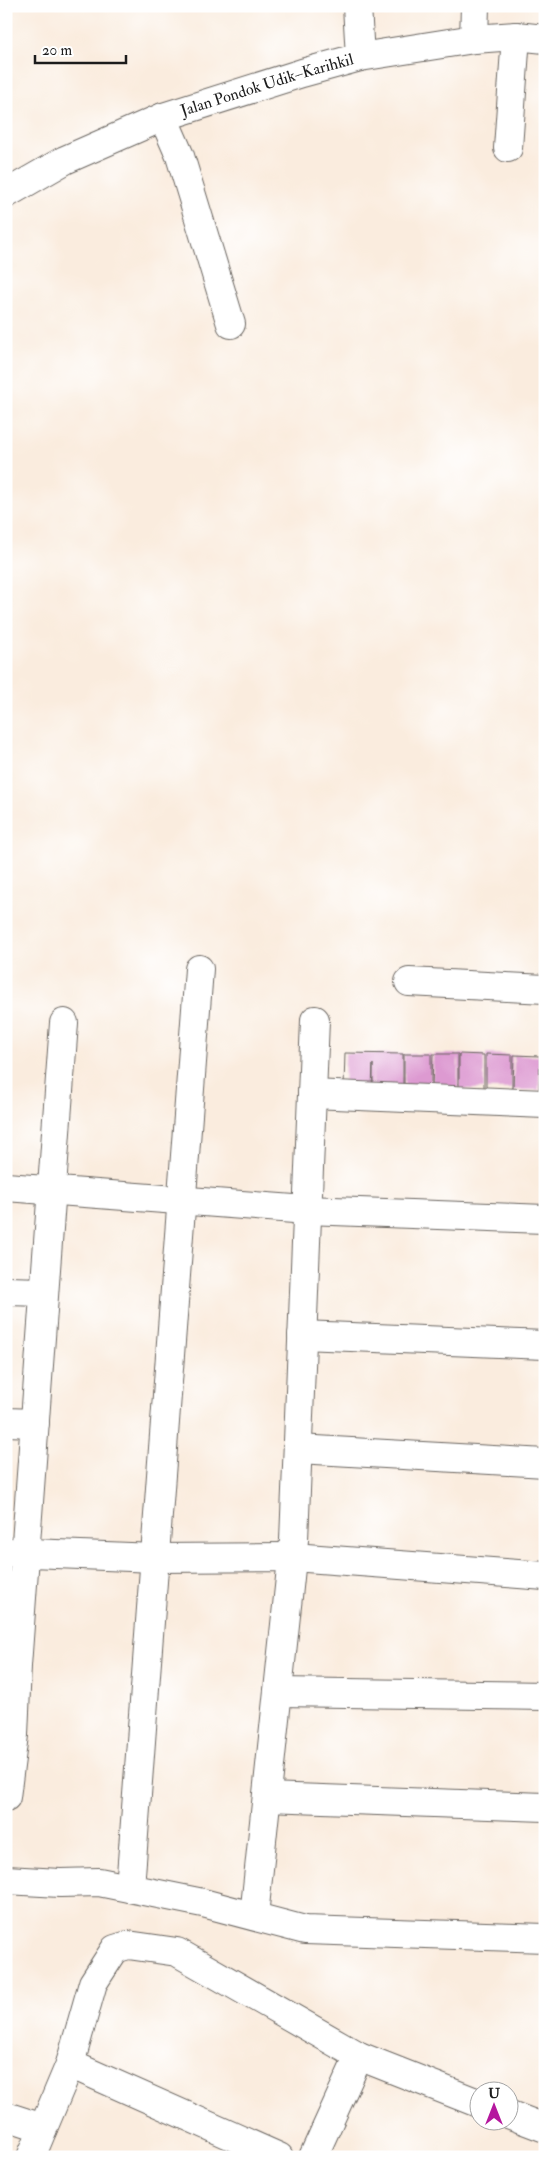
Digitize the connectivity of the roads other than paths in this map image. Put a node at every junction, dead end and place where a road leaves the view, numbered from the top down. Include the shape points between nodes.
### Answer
1 (357, 6) edge
2 (475, 6) edge
3 (516, 36) junction
4 (545, 39) edge
5 (474, 40) junction
6 (360, 57) junction
7 (163, 117) junction
8 (508, 148) dead end
9 (6, 194) edge
10 (231, 324) dead end
11 (199, 969) dead end
12 (409, 982) dead end
13 (545, 989) edge
14 (315, 1020) dead end
15 (64, 1023) dead end
16 (312, 1094) junction
17 (545, 1104) edge
18 (6, 1187) edge
19 (52, 1190) junction
20 (182, 1202) junction
21 (308, 1210) junction
22 (545, 1219) edge
23 (6, 1291) edge
24 (44, 1292) junction
25 (302, 1335) junction
26 (545, 1345) edge
27 (6, 1422) edge
28 (35, 1423) junction
29 (298, 1448) junction
30 (545, 1463) edge
31 (16, 1553) edge
32 (293, 1557) junction
33 (155, 1558) junction
34 (545, 1576) edge
35 (12, 1666) edge
36 (278, 1692) junction
37 (545, 1696) edge
38 (7, 1780) edge
39 (267, 1797) junction
40 (545, 1807) edge
41 (6, 1880) edge
42 (130, 1888) junction
43 (254, 1916) junction
44 (545, 1938) edge
45 (359, 2056) junction
46 (70, 2064) junction
47 (468, 2099) edge
48 (6, 2116) edge
49 (518, 2118) edge
50 (43, 2128) junction
51 (545, 2128) edge
52 (31, 2157) edge
53 (279, 2157) edge
54 (313, 2157) edge

1 - 6 street
2 - 5 street
3 - 4 street, Jalan Pondok Udik–Karihkil
3 - 5 street, Jalan Pondok Udik–Karihkil
3 - 8 street
5 - 6 street, Jalan Pondok Udik–Karihkil
6 - 7 street, Jalan Pondok Udik–Karihkil
7 - 9 street, Jalan Pondok Udik–Karihkil via 65,160
7 - 10 street via 180,156
11 - 20 street
12 - 13 street
14 - 16 street
15 - 19 street
16 - 17 street
16 - 21 street
18 - 19 street
19 - 20 street
19 - 24 street
20 - 21 street
20 - 33 street
21 - 22 street
21 - 25 street
23 - 24 street
24 - 28 street
25 - 26 street
25 - 29 street
27 - 28 street
28 - 31 street
29 - 30 street
29 - 32 street
31 - 33 street
31 - 35 street
32 - 33 street
32 - 34 street
32 - 36 street
33 - 42 street
35 - 38 street via 14,1735
36 - 37 street
36 - 39 street
39 - 40 street
39 - 43 street
41 - 42 street via 99,1882
42 - 43 street
43 - 44 street via 306,1930
45 - 46 street via 177,1952 128,1945 115,1949 93,1983
45 - 47 street
45 - 54 street
46 - 50 street
46 - 53 street
48 - 50 street
49 - 51 street
50 - 52 street

